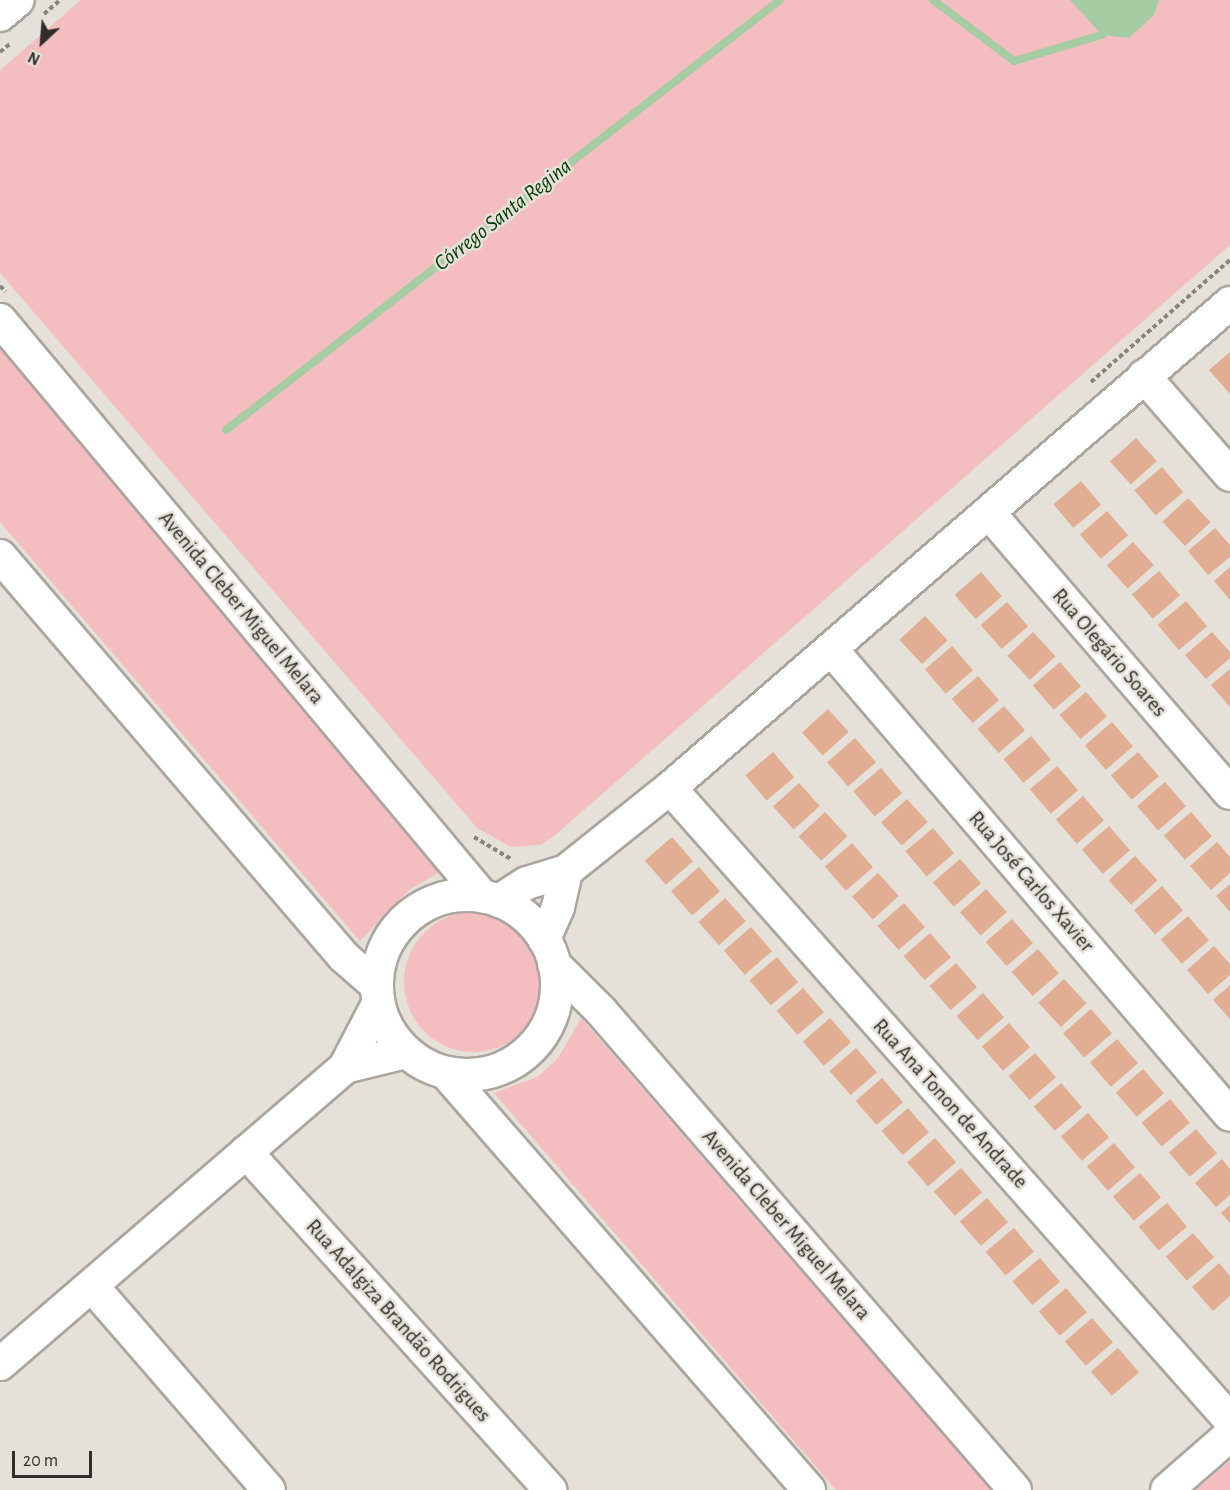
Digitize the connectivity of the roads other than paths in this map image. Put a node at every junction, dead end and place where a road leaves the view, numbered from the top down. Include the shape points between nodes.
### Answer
1 (1230, 303) edge
2 (4, 307) edge
3 (1144, 376) junction
4 (1230, 475) edge
5 (989, 513) junction
6 (0, 556) edge
7 (831, 649) junction
8 (670, 788) junction
9 (1230, 793) edge
10 (566, 871) junction
11 (491, 899) junction
12 (549, 951) junction
13 (377, 994) junction
14 (406, 1052) junction
15 (345, 1067) junction
16 (446, 1073) junction
17 (1230, 1115) edge
18 (246, 1152) junction
19 (92, 1286) junction
20 (0, 1364) edge
21 (1230, 1420) edge
22 (1230, 1435) edge
23 (269, 1490) edge
24 (550, 1490) edge
25 (809, 1490) edge
26 (1014, 1490) edge
27 (1167, 1490) edge

1 - 3 street
2 - 11 street, Avenida Cleber Miguel Melara
3 - 4 street
3 - 5 street
5 - 7 street
5 - 9 street, Rua Olegário Soares
6 - 13 street
7 - 8 street
7 - 17 street, Rua José Carlos Xavier
8 - 10 street
8 - 21 street, Rua Ana Tonon de Andrade
10 - 11 street
10 - 12 street
11 - 12 street via 524,916
11 - 13 street via 448,898 431,902 409,915 391,935 380,959
12 - 16 street via 557,990 552,1016 539,1039 521,1057 498,1070 472,1075
12 - 26 street, Avenida Cleber Miguel Melara
13 - 14 street via 388,1030
13 - 15 street
14 - 15 street
14 - 16 street
15 - 18 street
16 - 25 street
18 - 19 street
18 - 24 street, Rua Adalgiza Brandão Rodrigues
19 - 20 street
19 - 23 street
22 - 27 street

